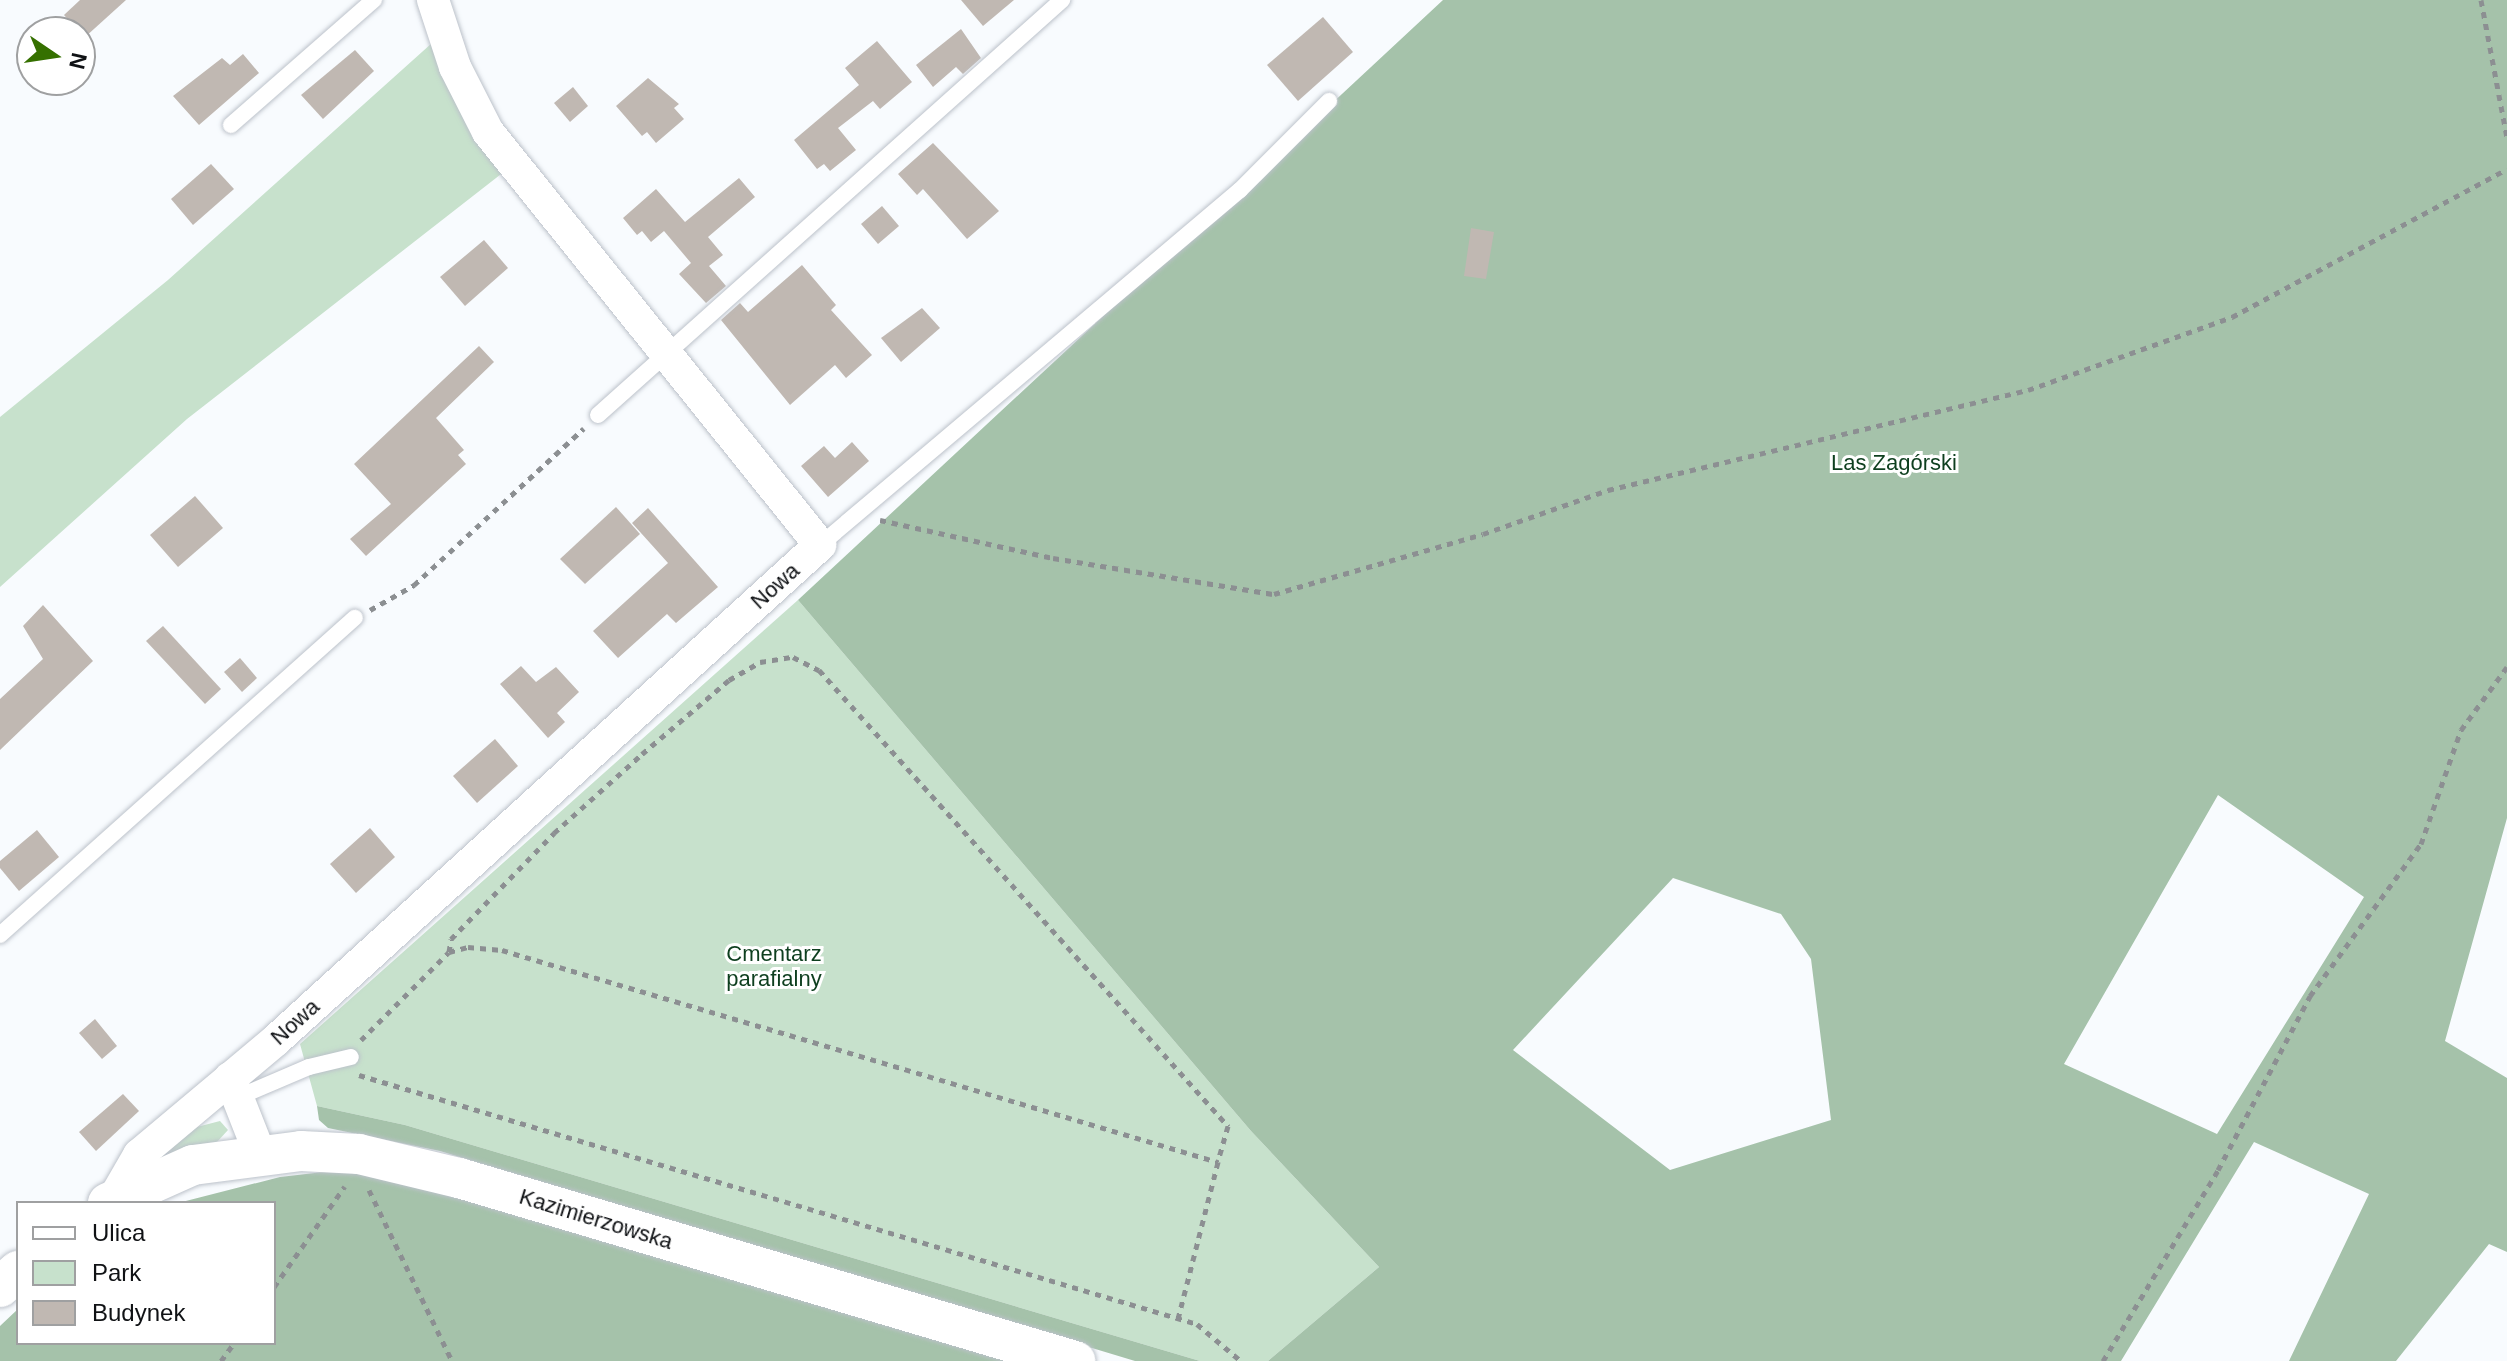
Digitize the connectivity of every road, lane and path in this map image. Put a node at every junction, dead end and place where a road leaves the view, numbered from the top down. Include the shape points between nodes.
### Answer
1 (374, 0) edge
2 (433, 0) edge
3 (1062, 0) edge
4 (2481, 0) edge
5 (1329, 101) dead end
6 (231, 125) dead end
7 (2507, 138) edge
8 (2507, 169) edge
9 (666, 354) junction
10 (598, 415) joint
11 (856, 515) junction
12 (820, 545) junction
13 (355, 618) joint
14 (2507, 667) edge
15 (0, 935) edge
16 (449, 952) junction
17 (351, 1057) junction
18 (236, 1087) junction
19 (260, 1154) junction
20 (1218, 1162) junction
21 (350, 1180) dead end
22 (365, 1182) dead end
23 (111, 1201) edge
24 (112, 1201) edge
25 (16, 1273) edge
26 (276, 1284) edge
27 (0, 1286) edge
28 (1178, 1319) junction
29 (452, 1361) edge
30 (1075, 1361) edge
31 (1241, 1361) edge
32 (2103, 1361) edge

1 - 6 lane
2 - 9 street, Nowa via 455,67 488,132
3 - 9 lane
4 - 7 path
5 - 11 lane via 1240,190
8 - 11 path via 2232,317 2028,390 1608,490 1483,534 1274,594 1053,558
9 - 10 lane
9 - 12 street, Nowa
10 - 13 path via 414,585
11 - 12 lane
12 - 18 street, Nowa
13 - 15 lane
14 - 32 path via 2461,730 2421,844 2310,996 2218,1170
16 - 17 path via 362,1039
16 - 20 path via 468,947 502,950
16 - 20 path via 451,939 512,876 642,754 729,680 760,662 793,657 829,681 1228,1126
17 - 18 lane
17 - 28 path via 353,1074
18 - 19 street
18 - 23 street, Nowa via 139,1155
19 - 24 street, Kazimierzowska via 193,1165
19 - 30 street, Kazimierzowska via 359,1154 459,1178
20 - 28 path
21 - 26 path
22 - 29 path
25 - 27 street
28 - 31 path via 1197,1324

